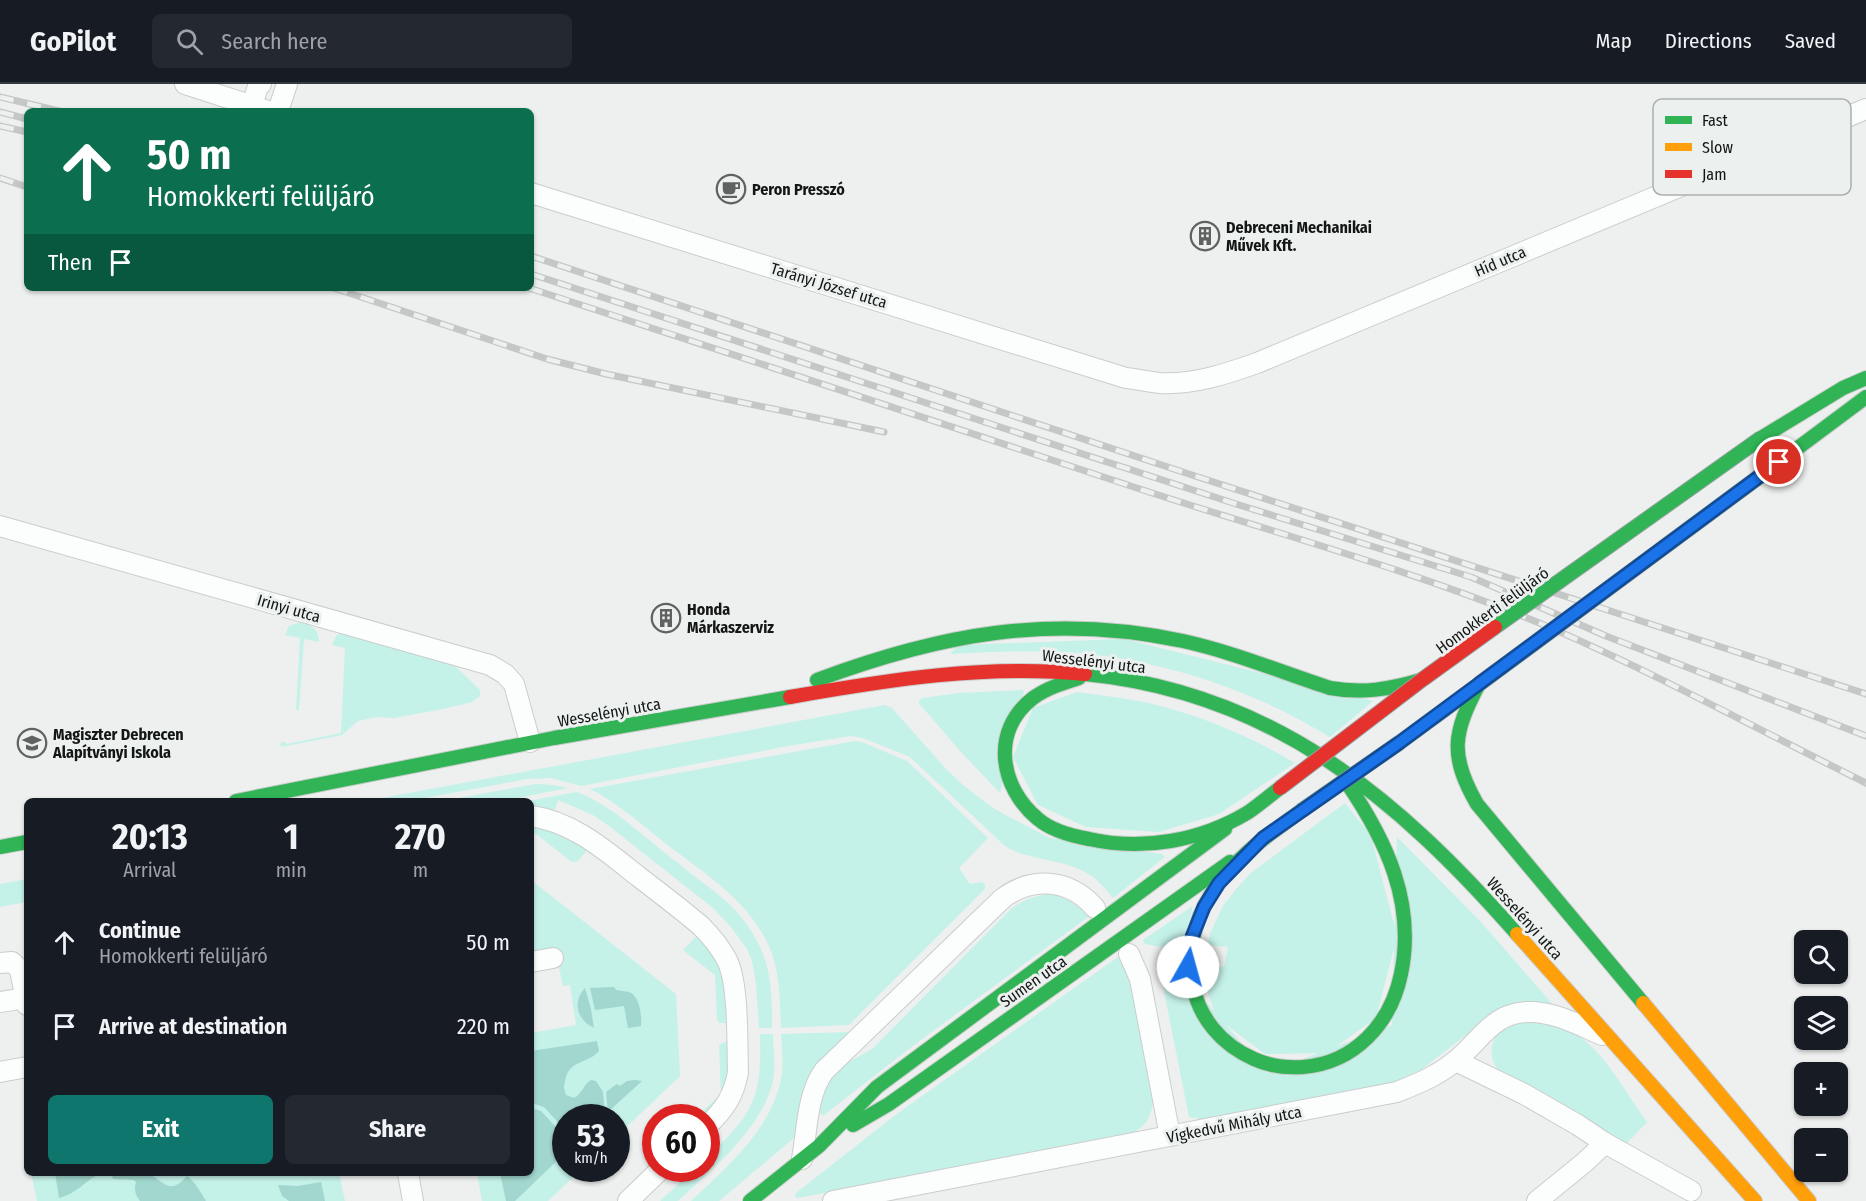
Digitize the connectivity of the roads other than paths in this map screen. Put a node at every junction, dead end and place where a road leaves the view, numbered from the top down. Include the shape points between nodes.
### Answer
1 (185, 84) edge
2 (261, 84) edge
3 (286, 84) edge
4 (260, 108) edge
5 (279, 108) edge
6 (1866, 109) edge
7 (1851, 115) edge
8 (534, 194) edge
9 (1660, 195) edge
10 (1126, 378) joint
11 (1866, 378) edge
12 (1866, 397) edge
13 (0, 526) edge
14 (1100, 675) junction
15 (1424, 679) junction
16 (1479, 684) junction
17 (767, 701) junction
18 (530, 742) junction
19 (1320, 755) junction
20 (251, 798) edge
21 (1245, 814) junction
22 (534, 817) edge
23 (1263, 838) junction
24 (24, 843) edge
25 (0, 847) edge
26 (1095, 908) dead end
27 (1129, 954) dead end
28 (554, 958) dead end
29 (534, 961) edge
30 (0, 963) edge
31 (24, 993) edge
32 (24, 1001) edge
33 (0, 1002) edge
34 (1609, 1038) junction
35 (1456, 1061) junction
36 (24, 1068) edge
37 (0, 1072) edge
38 (720, 1114) edge
39 (1170, 1136) junction
40 (1605, 1143) junction
41 (819, 1146) junction
42 (802, 1159) junction
43 (409, 1176) edge
44 (648, 1182) edge
45 (1691, 1191) dead end
46 (413, 1201) edge
47 (628, 1201) edge
48 (750, 1201) edge
49 (833, 1201) edge
50 (1537, 1201) edge
51 (1755, 1201) edge
52 (1809, 1201) edge

1 - 4 street
2 - 4 street
3 - 5 street
6 - 7 street, Híd utca
8 - 10 street, Tarányi József utca
9 - 10 street, Híd utca via 1223,375 1160,383
11 - 15 main road, Homokkerti felüljáró, bridge via 1761,438
12 - 16 main road, bridge
13 - 18 street, Irinyi utca via 490,665 514,684
14 - 17 main road, Wesselényi utca via 1017,669 976,671
14 - 19 main road, Wesselényi utca via 1157,686 1227,708 1270,726
14 - 21 main road via 1065,681 1041,692 1022,707 1008,729 1008,776 1018,797 1032,813 1047,825 1075,836 1138,845 1192,837
15 - 17 main road, bridge via 1383,692 1347,692 1184,642 1128,632 1008,631 932,642 870,660
15 - 21 main road, Homokkerti felüljáró, bridge
16 - 23 main road, bridge
16 - 52 main road via 1459,726 1457,750 1463,780 1477,804
17 - 18 main road, Wesselényi utca
18 - 20 main road, Wesselényi utca
19 - 23 main road via 1362,803 1388,850 1402,898 1406,936 1400,982 1388,1015 1360,1046 1322,1064 1288,1066 1247,1055 1228,1043 1208,1021 1191,987 1188,958 1199,916 1219,883
19 - 34 main road, Wesselényi utca via 1417,828
21 - 41 main road, Sumen utca via 877,1087
22 - 38 street via 562,824 596,844 692,918 727,960 733,982 738,1072 729,1102
23 - 41 main road, Sumen utca via 889,1104
24 - 25 main road
26 - 42 street via 1074,891 1049,883 1019,887 1003,898 824,1071 811,1099
27 - 39 street via 1140,979
28 - 29 street
30 - 31 street via 12,962 18,968
32 - 33 street
34 - 35 street, Vígkedvű Mihály utca via 1547,1014 1523,1013 1496,1022
34 - 51 main road, Wesselényi utca
35 - 39 street, Vígkedvű Mihály utca via 1397,1092
35 - 40 street via 1524,1094
36 - 37 street
39 - 49 street, Vígkedvű Mihály utca
40 - 45 street
40 - 50 street
41 - 42 main road, Sumen utca
42 - 48 main road, Sumen utca
43 - 46 street
44 - 47 street

